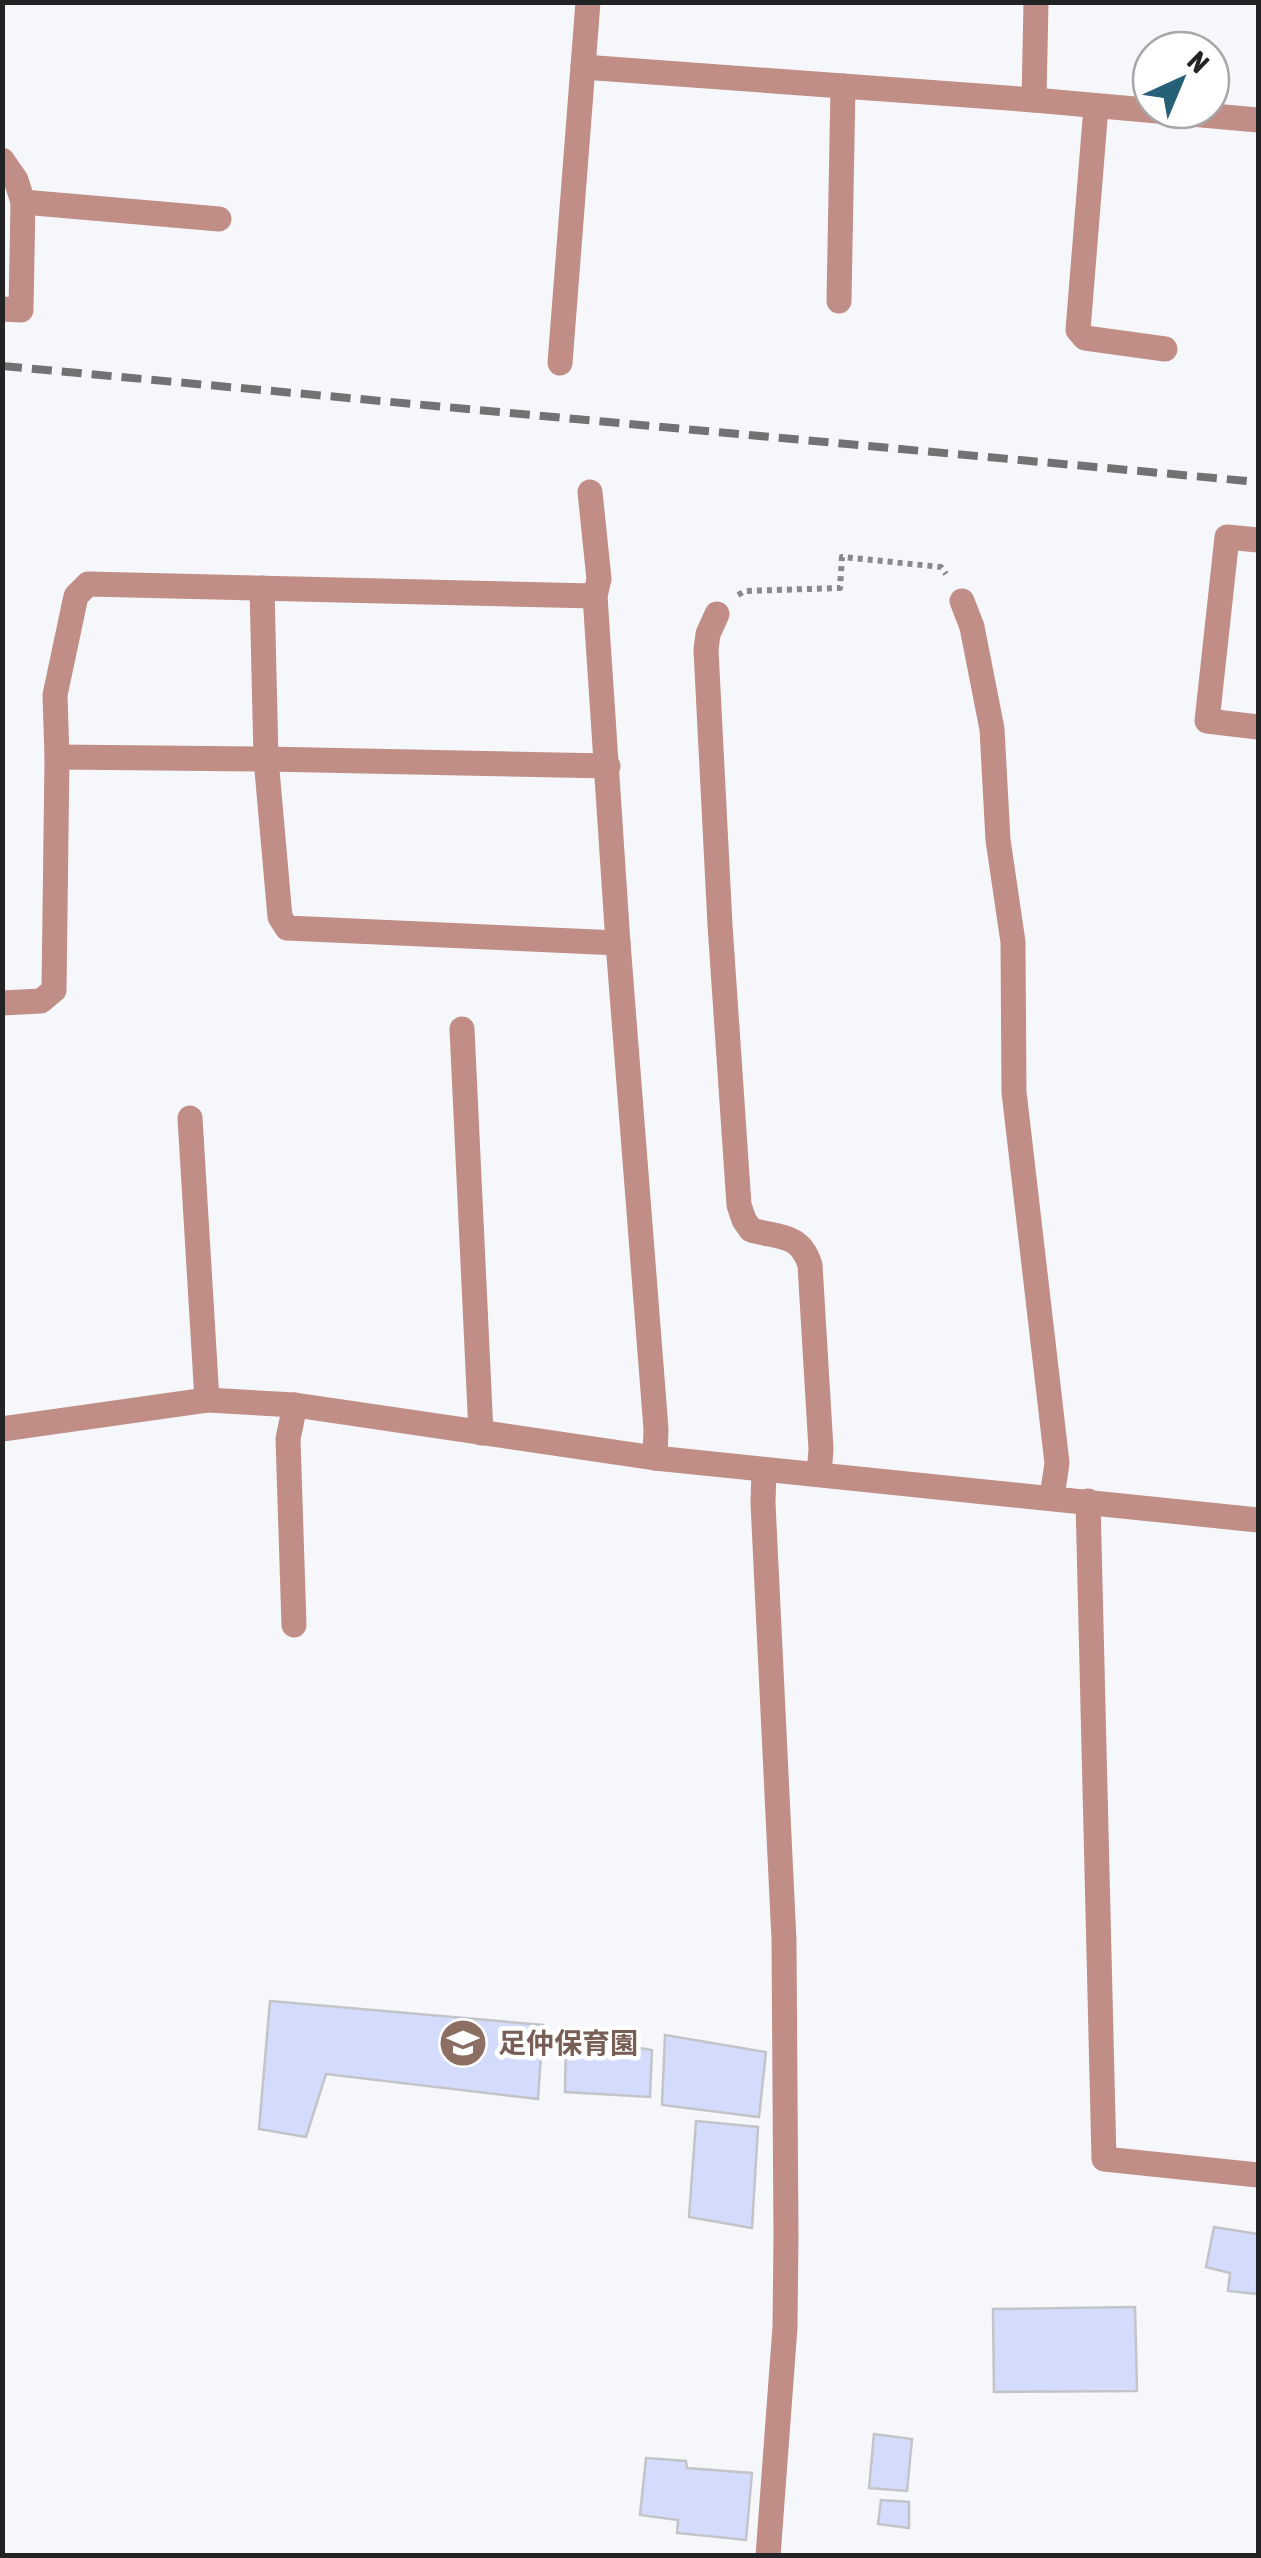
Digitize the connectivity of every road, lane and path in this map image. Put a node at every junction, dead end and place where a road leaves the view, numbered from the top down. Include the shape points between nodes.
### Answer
1 (588, 2) edge
2 (1036, 2) edge
3 (583, 67) junction
4 (843, 86) junction
5 (1034, 100) junction
6 (1096, 107) junction
7 (1258, 120) edge
8 (2, 160) edge
9 (23, 202) junction
10 (219, 219) dead end
11 (838, 300) dead end
12 (2, 309) edge
13 (1166, 349) dead end
14 (560, 362) dead end
15 (590, 492) dead end
16 (1258, 540) edge
17 (262, 588) junction
18 (596, 596) junction
19 (962, 600) joint
20 (717, 614) joint
21 (1258, 726) edge
22 (57, 757) junction
23 (266, 758) junction
24 (608, 766) junction
25 (618, 943) junction
26 (2, 1003) edge
27 (462, 1030) dead end
28 (190, 1118) dead end
29 (207, 1400) junction
30 (295, 1406) junction
31 (2, 1429) edge
32 (481, 1433) junction
33 (656, 1458) junction
34 (764, 1470) junction
35 (819, 1474) junction
36 (1052, 1497) junction
37 (1088, 1501) junction
38 (1258, 1520) edge
39 (294, 1625) dead end
40 (1258, 2175) edge
41 (768, 2556) edge

1 - 3 street
2 - 5 street
3 - 4 street
3 - 14 street
4 - 5 street
4 - 11 street
5 - 6 street
6 - 7 street
6 - 13 street via 1078,330 1085,338
8 - 9 street
9 - 10 street
9 - 12 street via 21,310
15 - 18 street
16 - 21 street via 1227,537 1207,721
17 - 18 street
17 - 22 street via 88,584 76,596 55,695
17 - 23 street
18 - 24 street
19 - 20 path via 941,567 842,557 840,588 745,591
19 - 36 street via 992,729 998,840 1014,942 1014,1092 1058,1464
20 - 35 street via 706,650 740,1205 751,1230 788,1238 810,1265
22 - 23 street
22 - 26 street via 54,990 41,1001
23 - 24 street
23 - 25 street via 280,917 287,928
24 - 25 street
25 - 33 street
27 - 32 street
28 - 29 street
29 - 30 street
29 - 31 street
30 - 32 street
30 - 39 street via 288,1438
32 - 33 street
33 - 34 street
34 - 35 street
34 - 41 street via 784,1940 786,2236
35 - 36 street
36 - 37 street
37 - 38 street
37 - 40 street via 1104,2159

